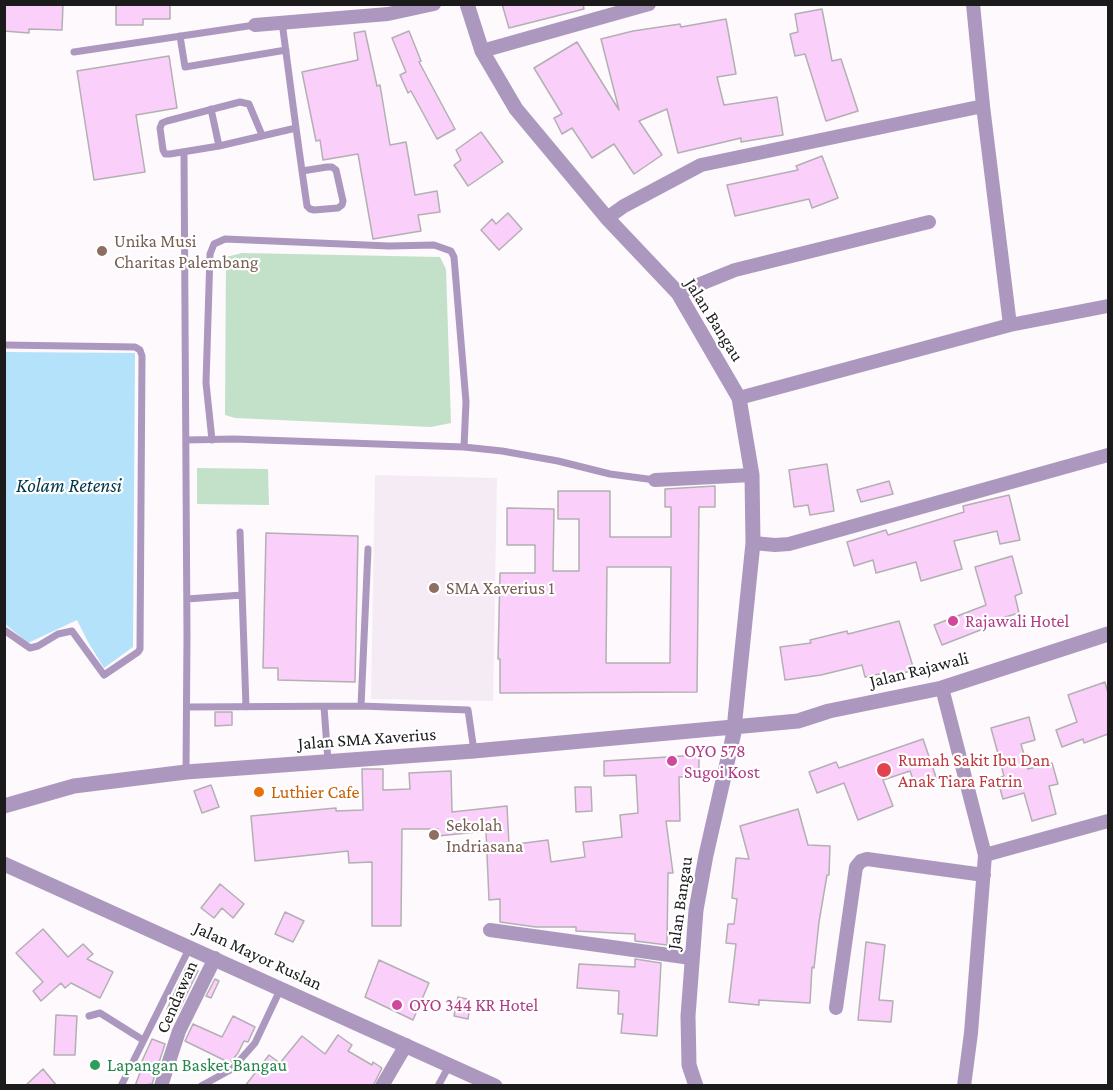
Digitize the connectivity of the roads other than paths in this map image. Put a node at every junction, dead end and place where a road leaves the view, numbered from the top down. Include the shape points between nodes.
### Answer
1 (434, 4) edge
2 (467, 4) edge
3 (649, 4) edge
4 (973, 4) edge
5 (282, 22) junction
6 (255, 25) joint
7 (180, 36) junction
8 (286, 50) junction
9 (482, 51) junction
10 (74, 52) dead end
11 (983, 106) junction
12 (211, 110) junction
13 (296, 128) junction
14 (262, 135) junction
15 (219, 146) junction
16 (184, 153) junction
17 (302, 171) junction
18 (607, 218) junction
19 (929, 222) dead end
20 (678, 293) junction
21 (1108, 306) edge
22 (1010, 325) junction
23 (4, 345) edge
24 (739, 398) junction
25 (186, 440) junction
26 (213, 440) junction
27 (464, 447) junction
28 (1108, 455) edge
29 (752, 475) junction
30 (655, 480) joint
31 (240, 532) dead end
32 (753, 543) junction
33 (368, 549) dead end
34 (242, 595) junction
35 (187, 598) junction
36 (4, 630) edge
37 (1108, 634) edge
38 (942, 688) junction
39 (361, 706) junction
40 (187, 707) junction
41 (246, 707) junction
42 (324, 707) junction
43 (735, 724) junction
44 (474, 751) junction
45 (328, 761) junction
46 (186, 772) junction
47 (4, 806) edge
48 (1108, 820) edge
49 (985, 855) junction
50 (4, 864) edge
51 (984, 875) junction
52 (490, 930) dead end
53 (190, 946) junction
54 (215, 958) junction
55 (691, 958) junction
56 (281, 988) junction
57 (836, 1008) dead end
58 (89, 1016) dead end
59 (143, 1040) junction
60 (405, 1045) junction
61 (449, 1066) junction
62 (121, 1086) edge
63 (161, 1086) edge
64 (201, 1086) edge
65 (382, 1086) edge
66 (438, 1086) edge
67 (495, 1086) edge
68 (696, 1086) edge
69 (964, 1086) edge

1 - 5 street via 388,14
2 - 9 street, Jalan Bangau
3 - 9 street
4 - 11 street
5 - 6 street
5 - 8 lane
6 - 7 lane
7 - 8 lane via 185,67
7 - 10 lane
8 - 13 lane
9 - 18 street, Jalan Bangau via 516,110
11 - 18 street via 701,165
11 - 22 street
12 - 14 lane via 240,102 249,104
12 - 15 lane
12 - 16 lane via 162,123 165,154
13 - 14 lane
13 - 17 lane
14 - 15 lane
15 - 16 lane
16 - 25 lane
17 - 17 lane via 310,209 342,205 332,166
18 - 20 street, Jalan Bangau
19 - 20 street via 735,270
20 - 24 street, Jalan Bangau
21 - 22 street
22 - 24 street
23 - 36 lane via 135,347 142,356 142,379 138,652 104,675 72,631 30,648
24 - 29 street, Jalan Bangau
25 - 26 lane
25 - 35 lane
26 - 27 lane
26 - 27 lane via 206,383 210,254 214,244 225,239 434,245 451,251 466,402
27 - 30 lane
28 - 32 street via 789,544
29 - 30 street
29 - 32 street, Jalan Bangau
31 - 34 lane
32 - 43 street, Jalan Bangau
33 - 39 lane
34 - 35 lane
34 - 41 lane
35 - 40 lane
37 - 38 street, Jalan Rajawali
38 - 43 street, Jalan Rajawali via 829,711 796,711
38 - 49 street
39 - 42 lane
39 - 44 lane via 468,710
40 - 41 lane
40 - 46 lane
41 - 42 lane
42 - 45 lane
43 - 44 street, Jalan SMA Xaverius via 709,730
43 - 55 street, Jalan Bangau via 706,855
44 - 45 street, Jalan SMA Xaverius
45 - 46 street, Jalan SMA Xaverius
46 - 47 street, Jalan SMA Xaverius via 74,786
48 - 49 street
49 - 51 street
50 - 53 street, Jalan Mayor Ruslan
51 - 57 street via 861,861 855,867
51 - 69 street
52 - 55 street
53 - 54 street, Jalan Mayor Ruslan
53 - 59 lane
54 - 56 street, Jalan Mayor Ruslan
54 - 63 street, Cendawan via 179,1031
55 - 68 street, Jalan Bangau via 689,1065
56 - 60 street, Jalan Mayor Ruslan
56 - 64 lane via 255,1043 232,1069
58 - 59 lane via 100,1013
59 - 62 lane
60 - 61 street, Jalan Mayor Ruslan
60 - 65 street
61 - 66 lane
61 - 67 street, Jalan Mayor Ruslan

